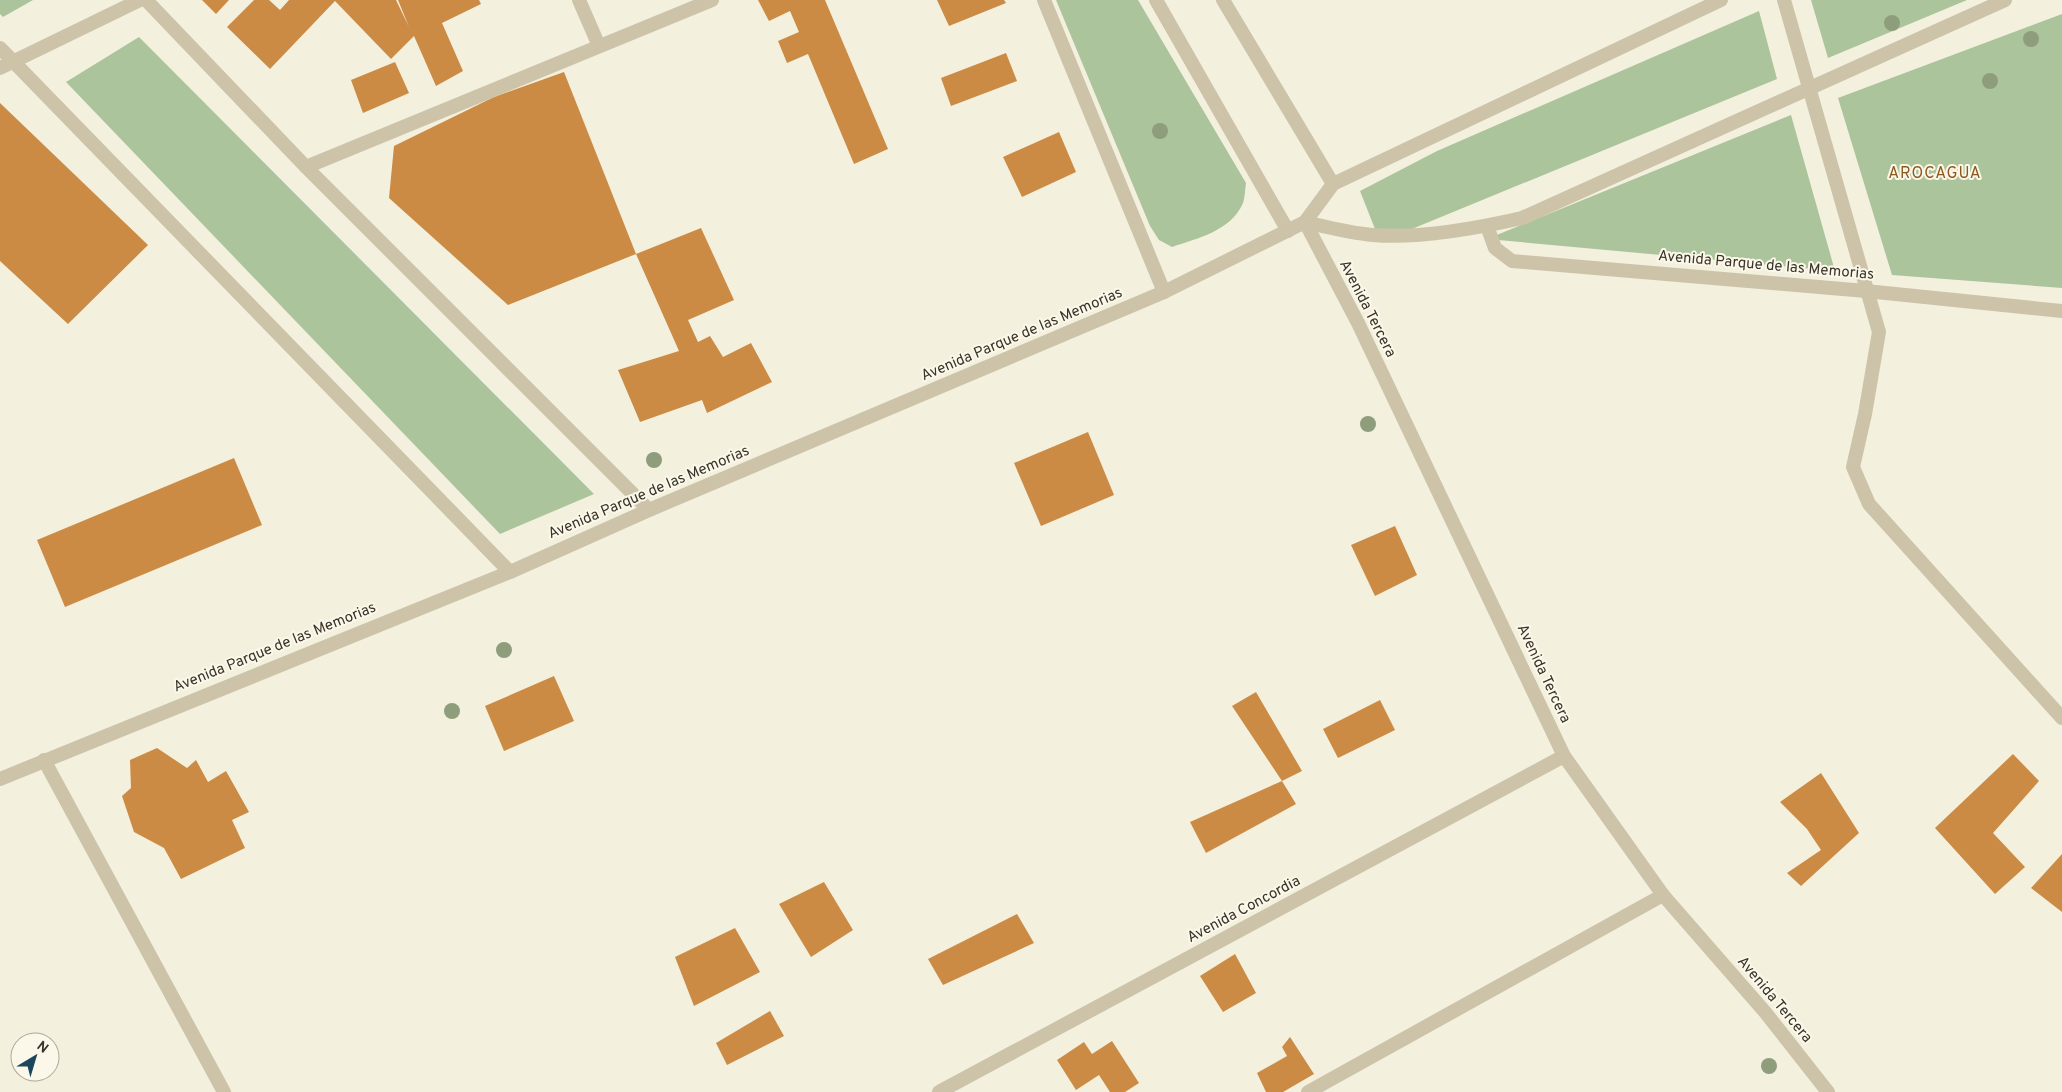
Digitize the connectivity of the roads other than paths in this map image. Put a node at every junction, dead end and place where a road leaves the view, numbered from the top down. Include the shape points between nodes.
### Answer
1 (140, 0) edge
2 (146, 0) edge
3 (579, 0) edge
4 (712, 0) edge
5 (1044, 0) edge
6 (1156, 0) edge
7 (1223, 0) edge
8 (1721, 0) edge
9 (1784, 0) edge
10 (2005, 0) edge
11 (599, 46) junction
12 (0, 48) edge
13 (14, 62) junction
14 (0, 68) edge
15 (1808, 88) junction
16 (306, 166) junction
17 (1333, 184) junction
18 (1305, 222) junction
19 (1487, 226) junction
20 (1288, 231) junction
21 (1866, 290) junction
22 (1164, 292) junction
23 (2062, 310) edge
24 (649, 510) junction
25 (510, 572) junction
26 (2062, 718) edge
27 (1564, 756) junction
28 (44, 760) junction
29 (0, 779) edge
30 (1663, 895) junction
31 (224, 1092) edge
32 (939, 1092) edge
33 (1308, 1092) edge
34 (1828, 1092) edge

1 - 13 street
2 - 16 street
3 - 11 street
4 - 11 street
5 - 22 street
6 - 20 street
7 - 17 street
8 - 17 street
9 - 15 street
10 - 15 street
11 - 16 street
12 - 13 street
13 - 14 street
13 - 25 street
15 - 19 street via 1522,218
15 - 21 street
16 - 24 street
17 - 18 street
18 - 19 street via 1381,235 1408,236
18 - 20 street, Avenida Parque de las Memorias
18 - 27 street, Avenida Tercera via 1358,323
19 - 21 street, Avenida Parque de las Memorias via 1495,248 1512,261
20 - 22 street, Avenida Parque de las Memorias
21 - 23 street, Avenida Parque de las Memorias
21 - 26 street via 1879,332 1853,467 1869,504
22 - 24 street, Avenida Parque de las Memorias
24 - 25 street, Avenida Parque de las Memorias
25 - 28 street, Avenida Parque de las Memorias
27 - 30 street, Avenida Tercera
27 - 32 street, Avenida Concordia
28 - 29 street, Avenida Parque de las Memorias
28 - 31 street
30 - 33 street
30 - 34 street, Avenida Tercera via 1765,1012

